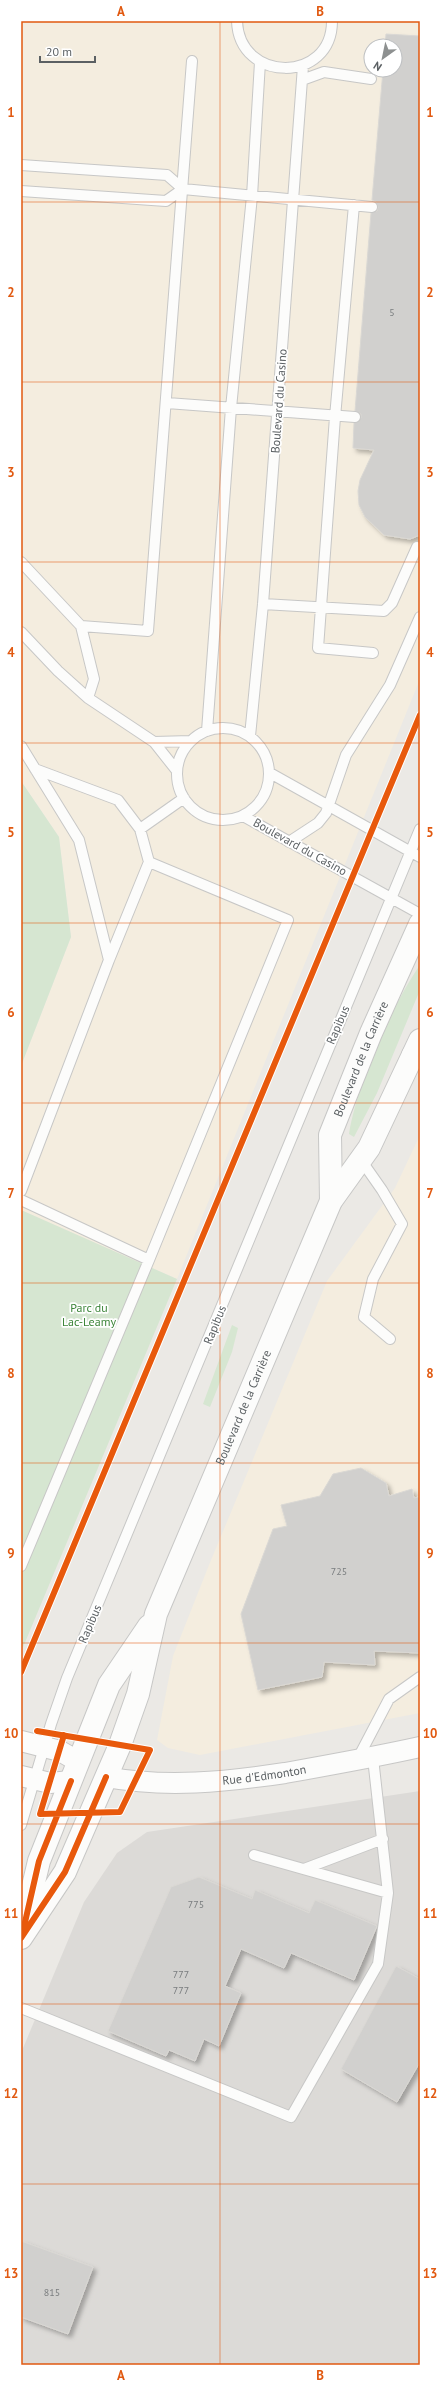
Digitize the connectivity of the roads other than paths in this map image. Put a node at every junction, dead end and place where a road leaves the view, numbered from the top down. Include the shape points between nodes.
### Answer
1 (237, 21) edge
2 (332, 21) edge
3 (192, 61) dead end
4 (260, 62) junction
5 (303, 66) junction
6 (371, 79) dead end
7 (302, 80) junction
8 (21, 164) edge
9 (183, 189) junction
10 (21, 191) edge
11 (252, 196) junction
12 (294, 200) junction
13 (354, 205) junction
14 (372, 207) dead end
15 (166, 403) junction
16 (231, 408) junction
17 (278, 411) junction
18 (335, 417) junction
19 (355, 417) dead end
20 (416, 547) dead end
21 (21, 562) edge
22 (263, 604) junction
23 (322, 607) junction
24 (420, 617) edge
25 (81, 626) junction
26 (21, 632) edge
27 (373, 654) dead end
28 (88, 698) junction
29 (207, 731) junction
30 (250, 736) junction
31 (191, 741) junction
32 (154, 742) junction
33 (21, 746) edge
34 (35, 769) junction
35 (177, 771) junction
36 (270, 773) junction
37 (184, 798) junction
38 (329, 806) junction
39 (243, 816) junction
40 (140, 829) junction
41 (420, 829) edge
42 (289, 842) junction
43 (410, 852) junction
44 (420, 857) edge
45 (149, 862) junction
46 (391, 898) junction
47 (420, 914) edge
48 (420, 924) edge
49 (109, 960) junction
50 (418, 1048) edge
51 (361, 1160) junction
52 (21, 1191) edge
53 (21, 1200) edge
54 (331, 1201) junction
55 (149, 1260) junction
56 (390, 1339) dead end
57 (21, 1566) edge
58 (156, 1614) junction
59 (420, 1677) edge
60 (21, 1741) edge
61 (44, 1747) junction
62 (420, 1747) edge
63 (365, 1759) junction
64 (75, 1771) junction
65 (106, 1777) junction
66 (28, 1778) edge
67 (21, 1825) edge
68 (384, 1840) junction
69 (254, 1855) dead end
70 (304, 1869) junction
71 (388, 1893) junction
72 (21, 1938) edge
73 (21, 2008) edge

1 - 4 lane via 242,43
2 - 5 lane via 325,47
3 - 9 lane
4 - 5 lane via 274,67
4 - 11 lane
5 - 7 lane, Boulevard du Casino
6 - 7 lane via 324,72
7 - 12 lane, Boulevard du Casino
8 - 9 lane via 167,175
9 - 10 lane via 166,201
9 - 11 lane
9 - 15 lane
11 - 12 lane
11 - 16 lane
12 - 13 lane
12 - 17 lane, Boulevard du Casino
13 - 14 lane
13 - 18 lane
15 - 16 lane
15 - 25 lane via 148,631
16 - 17 lane
16 - 29 lane
17 - 18 lane
17 - 22 lane, Boulevard du Casino
18 - 19 lane
18 - 23 lane
20 - 23 lane via 387,609 376,612
21 - 25 lane
22 - 23 lane
22 - 30 lane, Boulevard du Casino
23 - 27 lane via 318,648
24 - 38 lane via 390,686 346,755
25 - 28 lane via 94,679
26 - 28 lane
28 - 32 lane
29 - 30 lane via 229,728
29 - 31 lane
30 - 36 lane via 260,746 267,759
31 - 32 lane
31 - 35 lane via 184,750
32 - 35 lane
33 - 34 lane
34 - 40 lane via 118,800
34 - 49 lane via 79,840
35 - 37 lane
36 - 38 lane
36 - 39 lane via 262,799 254,809
37 - 39 lane via 204,816 216,820 230,820
37 - 40 lane
38 - 42 lane via 318,823
38 - 43 lane
39 - 42 lane, Boulevard du Casino
40 - 45 lane
41 - 43 lane, Rapibus
42 - 46 lane, Boulevard du Casino
43 - 44 lane
43 - 46 lane, Rapibus
45 - 49 lane
45 - 55 lane via 288,920
46 - 47 lane, Boulevard du Casino
46 - 61 lane, Rapibus via 67,1678
48 - 54 street, Boulevard de la Carrière via 330,1135
49 - 52 lane
50 - 51 street, Boulevard de la Carrière
51 - 54 street, Boulevard de la Carrière
51 - 56 lane via 402,1224 373,1279 364,1317
53 - 55 lane
54 - 58 street, Boulevard de la Carrière
55 - 57 lane
58 - 64 street, Boulevard de la Carrière via 109,1685
58 - 65 street, Boulevard de la Carrière via 138,1694
59 - 63 lane via 389,1699
60 - 61 street
61 - 64 street via 60,1751
61 - 66 lane, Rapibus
62 - 63 street, Rue d'Edmonton
63 - 65 street, Rue d'Edmonton via 214,1782 153,1783
63 - 68 lane
64 - 65 street
64 - 66 street via 50,1783
64 - 72 street, Boulevard de la Carrière via 39,1861
65 - 72 street, Boulevard de la Carrière via 64,1872
66 - 67 lane, Rapibus
68 - 70 lane
68 - 71 lane
69 - 70 lane
70 - 71 lane
71 - 73 lane via 378,1964 291,2117

